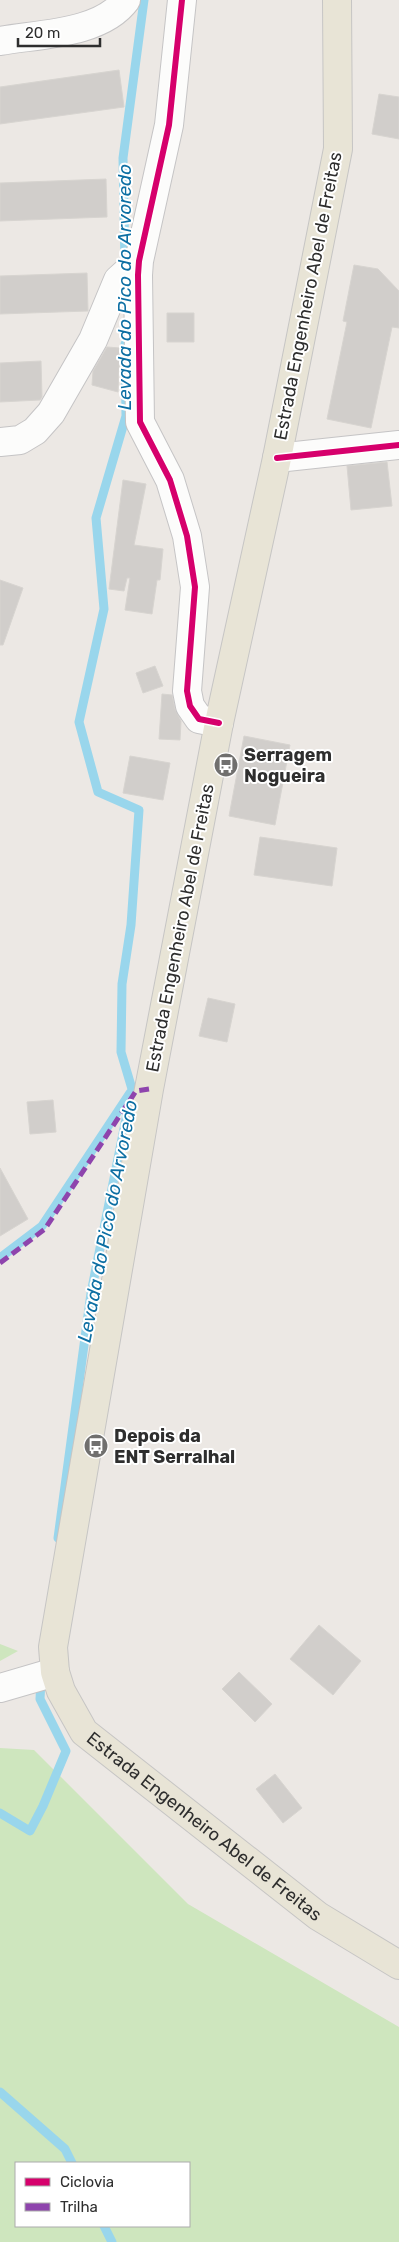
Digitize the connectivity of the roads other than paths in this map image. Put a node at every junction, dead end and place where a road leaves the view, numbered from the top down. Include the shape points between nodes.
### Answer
1 (126, 0) edge
2 (182, 0) edge
3 (338, 0) edge
4 (0, 41) edge
5 (139, 261) junction
6 (0, 442) edge
7 (399, 445) edge
8 (277, 458) junction
9 (219, 723) junction
10 (46, 1674) junction
11 (0, 1688) edge
12 (399, 1965) edge

1 - 4 street via 120,9 92,26
2 - 5 street via 168,125
3 - 8 main road, Estrada Engenheiro Abel de Freitas via 338,149
5 - 6 street via 118,280 93,340 51,413 35,431 20,440
5 - 9 street via 140,422 170,480 187,536 195,588 187,692 190,706 198,719
7 - 8 street
8 - 9 main road, Estrada Engenheiro Abel de Freitas
9 - 10 main road, Estrada Engenheiro Abel de Freitas via 149,1089 54,1647
10 - 11 street
10 - 12 main road, Estrada Engenheiro Abel de Freitas via 61,1691 84,1732 318,1916

